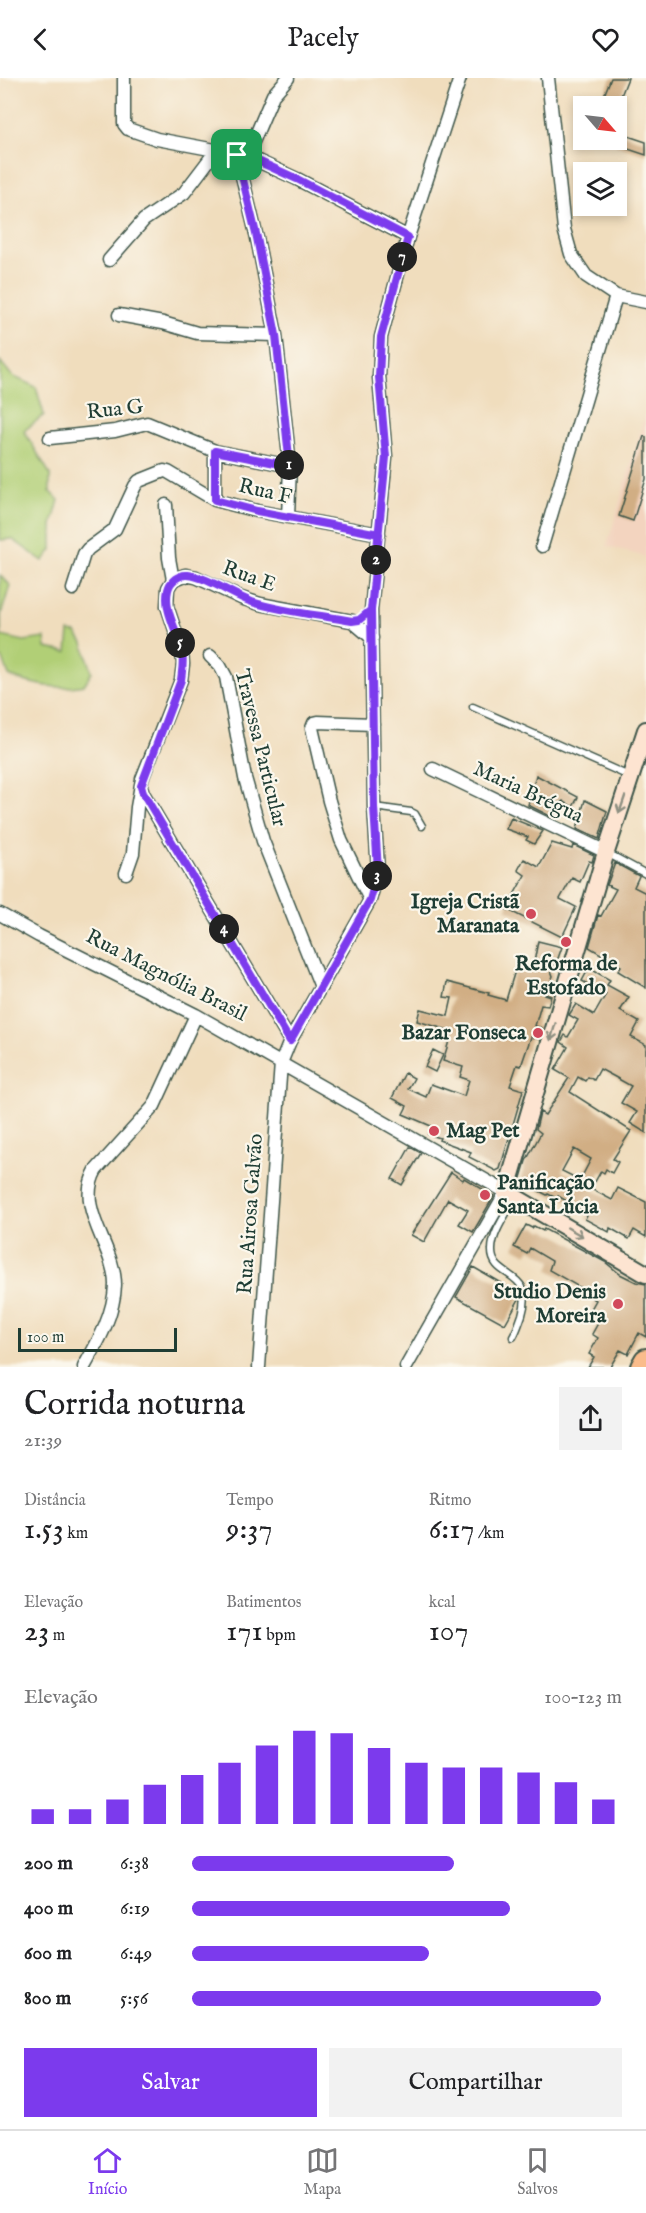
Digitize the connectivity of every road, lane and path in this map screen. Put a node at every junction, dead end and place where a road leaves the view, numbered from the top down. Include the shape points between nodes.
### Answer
1 (124, 78) edge
2 (288, 78) edge
3 (460, 78) edge
4 (548, 78) edge
5 (216, 152) junction
6 (242, 156) junction
7 (408, 237) junction
8 (109, 260) dead end
9 (616, 296) junction
10 (646, 302) edge
11 (119, 315) dead end
12 (276, 335) junction
13 (50, 438) dead end
14 (215, 451) junction
15 (290, 466) junction
16 (215, 500) junction
17 (166, 505) dead end
18 (288, 517) junction
19 (379, 534) junction
20 (542, 546) dead end
21 (173, 580) junction
22 (73, 589) dead end
23 (371, 610) junction
24 (352, 621) junction
25 (372, 638) junction
26 (210, 656) dead end
27 (473, 707) dead end
28 (373, 724) junction
29 (646, 730) edge
30 (433, 769) dead end
31 (631, 777) junction
32 (141, 786) junction
33 (374, 807) junction
34 (422, 826) dead end
35 (606, 852) junction
36 (126, 873) dead end
37 (646, 874) edge
38 (370, 900) junction
39 (0, 914) edge
40 (321, 987) junction
41 (196, 1015) junction
42 (290, 1041) junction
43 (281, 1063) junction
44 (511, 1195) junction
45 (646, 1274) edge
46 (513, 1337) dead end
47 (646, 1360) edge
48 (84, 1367) edge
49 (259, 1367) edge
50 (406, 1367) edge
51 (642, 1367) edge

1 - 5 street via 124,124 128,129
2 - 6 street via 273,95
3 - 7 street, Rua Airosa Galvão
4 - 9 street via 564,229 571,254 586,276
5 - 6 street
5 - 8 street via 184,193 144,220
6 - 7 street via 297,179
6 - 12 street
7 - 19 street, Rua Airosa Galvão via 381,337 379,377 386,457
9 - 10 street
9 - 20 street
11 - 12 street via 197,333
12 - 15 street
13 - 14 street, Rua G via 115,431 147,423
14 - 15 street, Rua G
14 - 16 street
15 - 18 street
16 - 18 street, Rua F
16 - 22 street, Rua F via 164,471 139,482 115,529 84,554
17 - 21 street
18 - 19 street, Rua F
19 - 23 street, Rua Airosa Galvão
21 - 24 street, Rua E via 185,575 196,577 260,604
21 - 32 street via 168,588 167,606 182,651 181,680
23 - 24 street
23 - 25 street, Rua Airosa Galvão
24 - 25 street, Rua E
25 - 28 street, Rua Airosa Galvão
26 - 40 street, Travessa Particular via 226,677 245,778 262,841
27 - 31 lane
28 - 33 street, Rua Airosa Galvão
28 - 38 street via 314,723 312,728 328,801
29 - 31 main road
30 - 35 street, Maria Brégua
31 -> 35 main road
32 - 36 street via 133,853
32 - 42 street
33 - 34 lane via 411,812
33 - 38 street, Rua Airosa Galvão via 378,871
35 - 37 lane
35 -> 44 main road
38 - 40 street, Rua Airosa Galvão
39 - 41 street, Rua Magnólia Brasil
40 - 42 street, Rua Airosa Galvão
41 - 43 street, Rua Magnólia Brasil
41 - 48 street via 154,1106 91,1178 88,1200 112,1266 115,1286 101,1336
42 - 43 street, Rua Airosa Galvão
43 - 44 street, Rua Magnólia Brasil
43 - 49 street, Rua Airosa Galvão
44 -> 45 main road, Rua Magnólia Brasil
44 - 46 lane via 492,1251 494,1262 519,1281 526,1293
44 - 50 street
47 - 51 highway

